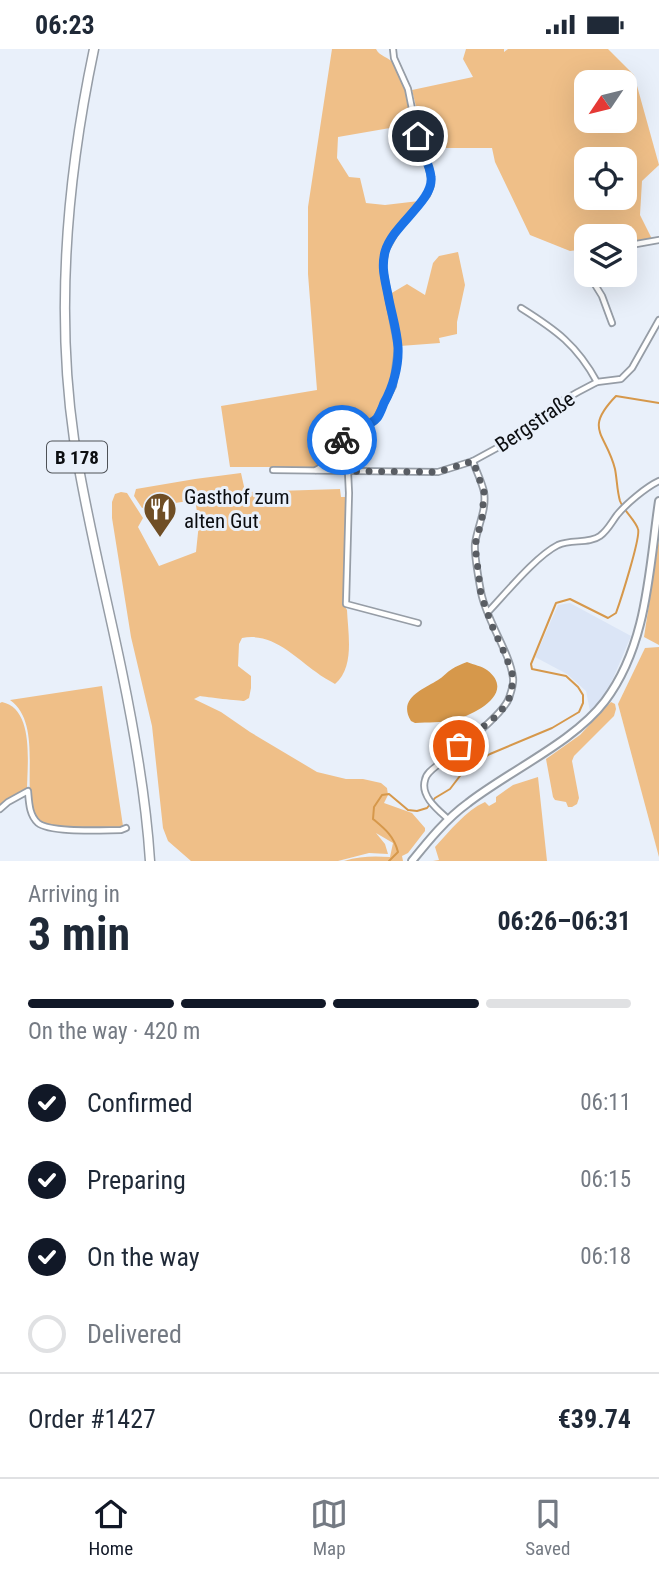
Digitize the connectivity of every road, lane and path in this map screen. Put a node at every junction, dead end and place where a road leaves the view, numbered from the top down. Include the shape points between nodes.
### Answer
1 (94, 49) edge
2 (394, 49) edge
3 (659, 240) edge
4 (637, 244) edge
5 (596, 287) edge
6 (521, 308) dead end
7 (659, 320) edge
8 (612, 323) dead end
9 (597, 381) junction
10 (334, 456) junction
11 (473, 461) junction
12 (273, 470) dead end
13 (316, 470) junction
14 (339, 471) junction
15 (348, 472) junction
16 (659, 481) edge
17 (659, 501) edge
18 (488, 612) junction
19 (418, 623) dead end
20 (0, 809) edge
21 (448, 819) junction
22 (126, 828) dead end
23 (150, 861) edge
24 (412, 861) edge

1 - 23 highway, B 178 via 78,132 67,230 67,379 88,519 142,778
2 - 10 street via 431,185 385,251 383,269 398,348 393,386 376,419 343,437
3 - 4 street
5 - 8 street
6 - 9 street, Bergstraße via 556,330
7 - 9 street, Bergstraße via 621,379
9 - 11 street, Bergstraße
10 - 13 street
10 - 14 street
11 - 15 street, Bergstraße via 438,472
11 - 18 street via 484,492 475,545 481,595
12 - 13 street, Bergstraße
13 - 14 street, Bergstraße
14 - 15 street, Bergstraße
15 - 19 street via 346,604
16 - 18 street via 628,505 597,539 562,543 546,552
17 - 21 main road via 642,619 628,661 606,700 575,730
18 - 21 street via 513,682 499,714 426,776 428,797
20 - 22 street via 29,791 30,809 38,823 48,827
21 - 24 main road

